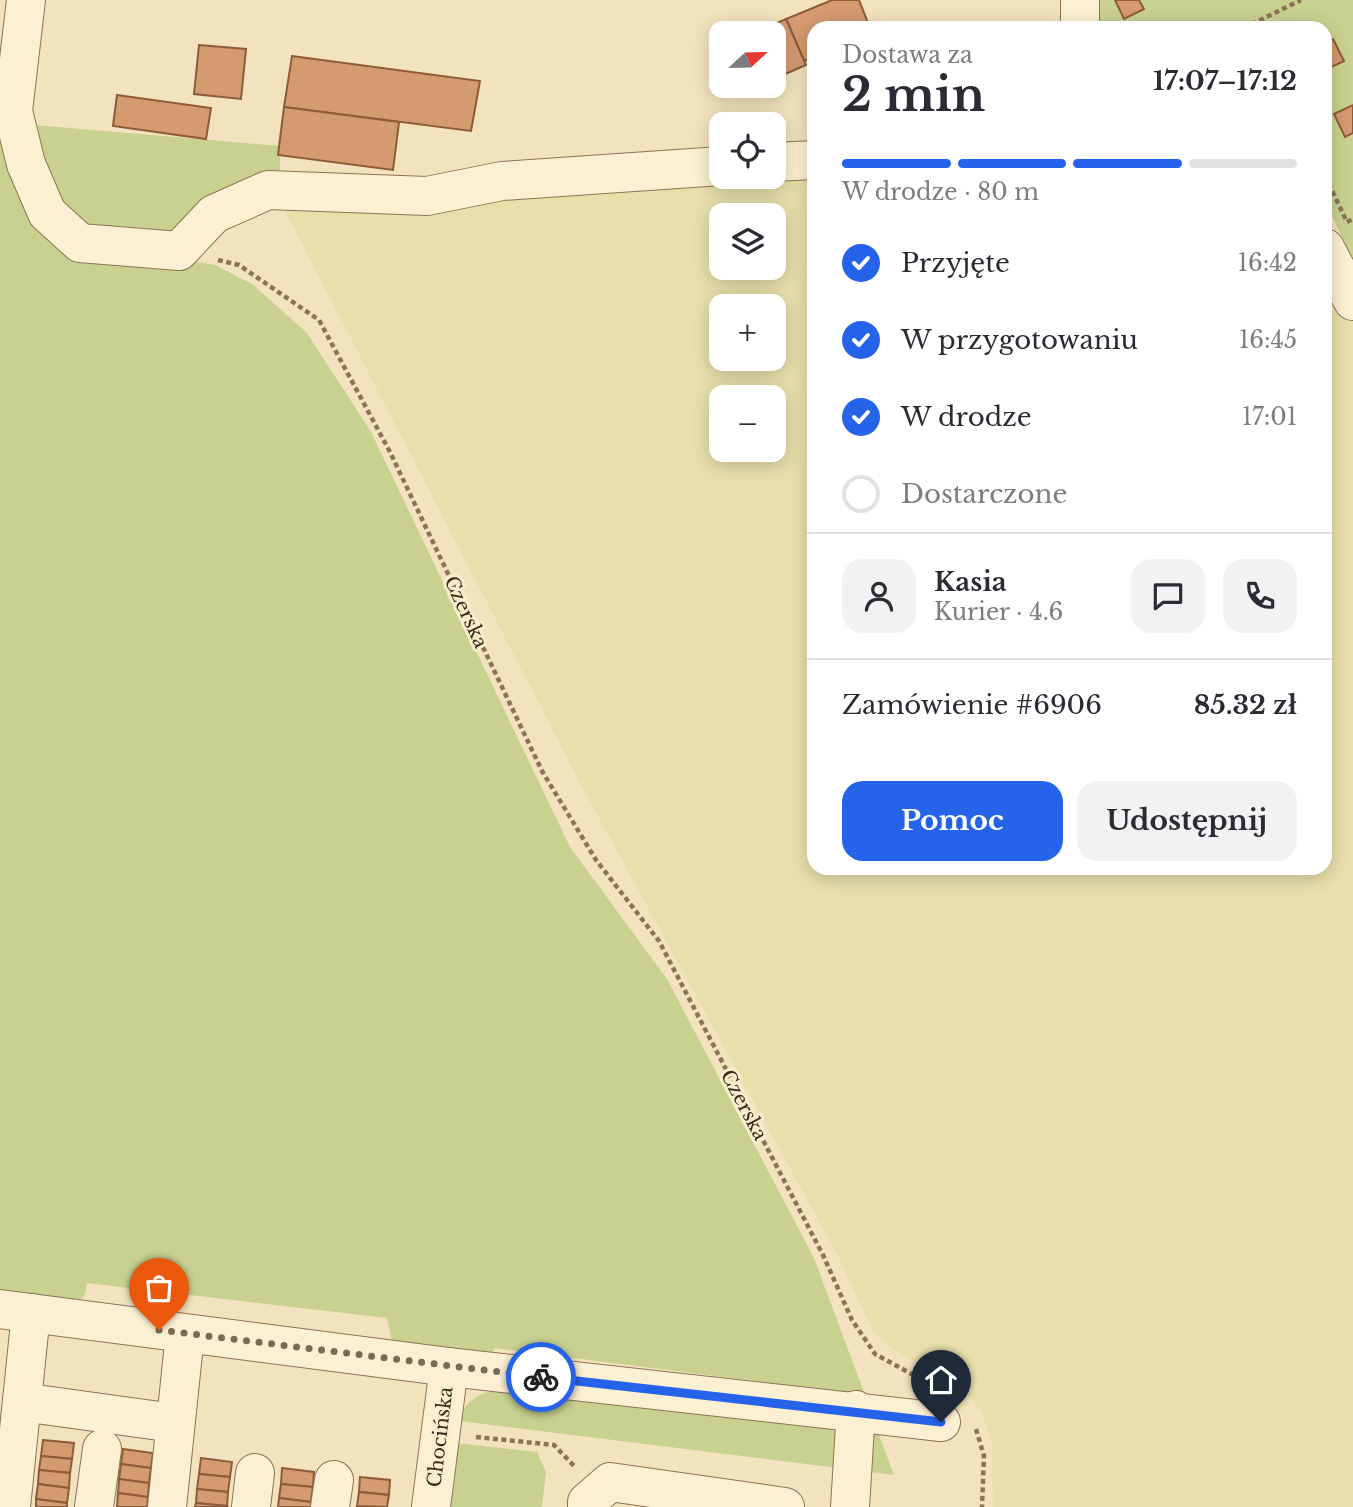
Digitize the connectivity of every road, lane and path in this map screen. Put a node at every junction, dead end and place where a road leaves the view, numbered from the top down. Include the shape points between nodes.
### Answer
1 (1080, 0) edge
2 (1301, 0) edge
3 (26, 5) edge
4 (1080, 21) edge
5 (1260, 21) edge
6 (807, 160) edge
7 (786, 161) edge
8 (709, 167) edge
9 (1332, 190) edge
10 (1353, 219) edge
11 (179, 251) junction
12 (1332, 261) edge
13 (1353, 301) edge
14 (15, 1311) edge
15 (185, 1334) junction
16 (875, 1354) dead end
17 (449, 1367) junction
18 (22, 1402) junction
19 (856, 1410) junction
20 (941, 1422) dead end
21 (174, 1423) junction
22 (441, 1433) junction
23 (102, 1449) dead end
24 (593, 1500) edge
25 (11, 1507) edge
26 (94, 1507) edge
27 (167, 1507) edge
28 (432, 1507) edge
29 (785, 1507) edge
30 (850, 1507) edge

1 - 4 street
2 - 5 path
3 - 11 street via 13,111 26,164 47,213 80,243
6 - 7 street
8 - 11 street via 502,181 427,195 268,190 214,214
9 - 10 path via 1348,222
11 - 16 path, Czerska via 239,265 319,320 390,452 541,771 596,860 659,941 823,1255 852,1321
12 - 13 street
14 - 15 street
14 - 18 street
15 - 17 street
15 - 21 street
17 - 19 street
17 - 22 street, Chocińska
18 - 21 street
18 - 25 street
19 - 20 street
19 - 30 street
21 - 27 street
22 - 24 path via 554,1445
22 - 28 street, Chocińska
23 - 26 street
24 - 29 street via 610,1482

